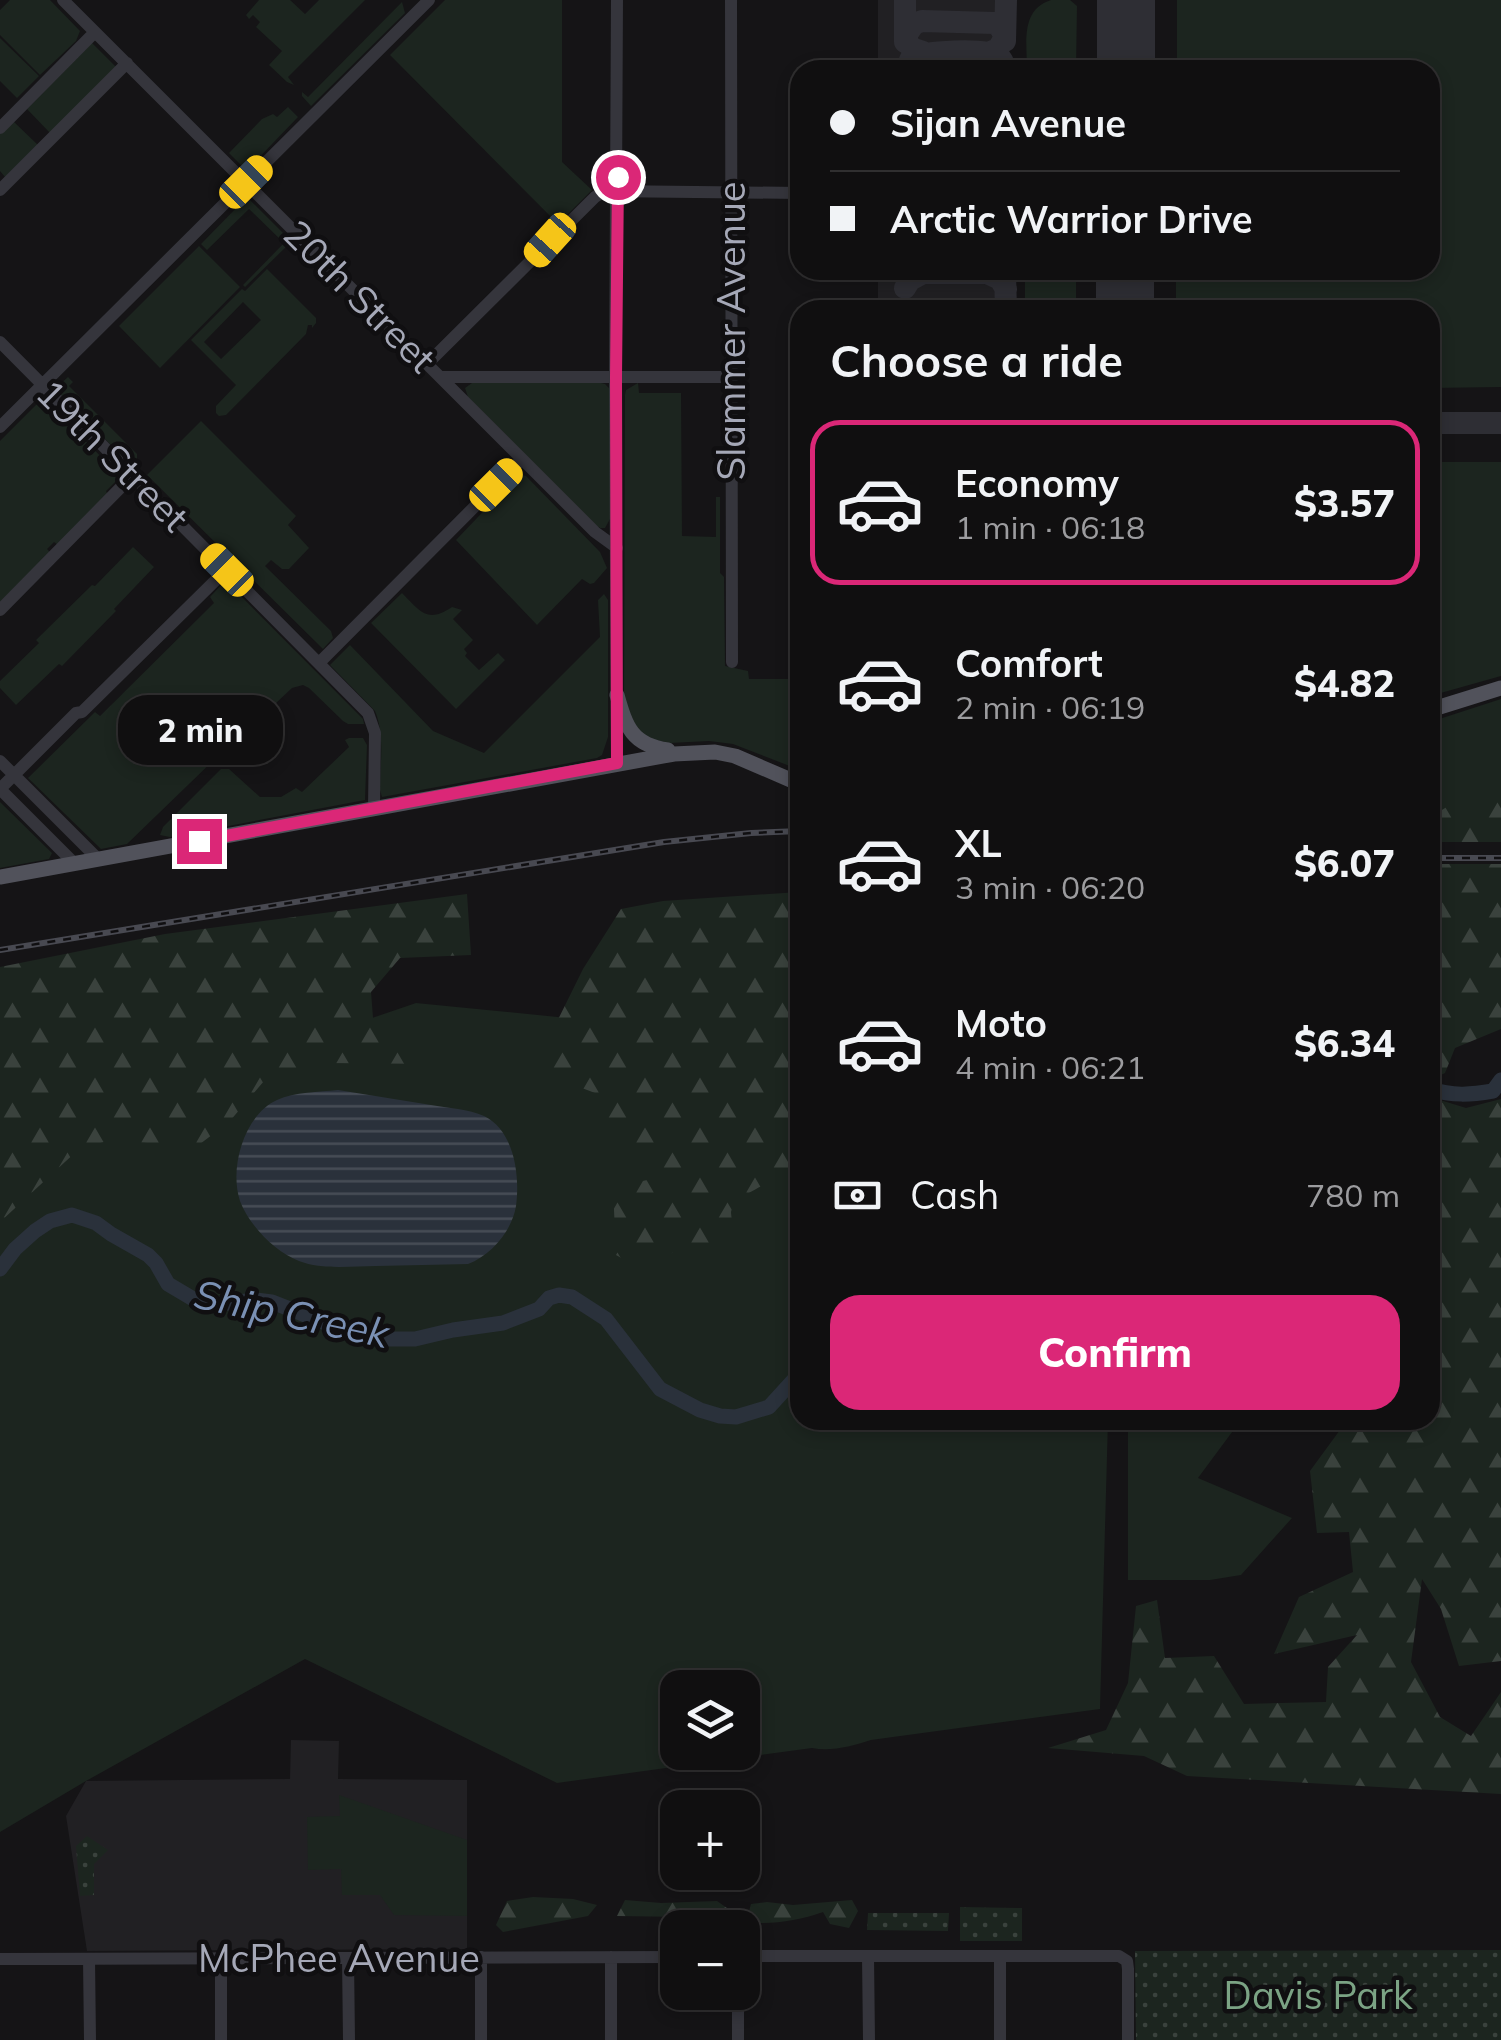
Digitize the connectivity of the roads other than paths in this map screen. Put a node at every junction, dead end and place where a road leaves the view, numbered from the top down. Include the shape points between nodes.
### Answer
1 (63, 0) edge
2 (430, 0) edge
3 (617, 0) edge
4 (731, 0) edge
5 (95, 32) junction
6 (127, 64) junction
7 (0, 128) edge
8 (246, 182) junction
9 (0, 190) edge
10 (618, 190) junction
11 (790, 192) edge
12 (731, 193) junction
13 (0, 342) edge
14 (428, 364) junction
15 (440, 377) junction
16 (616, 377) junction
17 (732, 377) junction
18 (43, 384) junction
19 (0, 427) edge
20 (522, 459) junction
21 (134, 476) junction
22 (618, 548) junction
23 (227, 570) junction
24 (0, 610) edge
25 (320, 662) junction
26 (732, 662) dead end
27 (1501, 688) edge
28 (616, 695) junction
29 (1440, 707) edge
30 (687, 752) junction
31 (0, 761) edge
32 (617, 763) junction
33 (14, 775) junction
34 (790, 780) edge
35 (0, 789) edge
36 (374, 808) junction
37 (98, 860) junction
38 (74, 864) junction
39 (0, 877) edge
40 (760, 1956) edge
41 (868, 1956) junction
42 (1000, 1956) junction
43 (481, 1957) junction
44 (610, 1957) junction
45 (660, 1957) edge
46 (89, 1958) junction
47 (221, 1958) junction
48 (348, 1958) junction
49 (0, 1959) edge
50 (738, 2010) edge
51 (90, 2040) edge
52 (221, 2040) edge
53 (349, 2040) edge
54 (481, 2040) edge
55 (610, 2040) edge
56 (738, 2040) edge
57 (869, 2040) edge
58 (1000, 2040) edge
59 (1128, 2040) edge

1 - 5 street, 20th Street
2 - 8 street
3 - 10 street
4 - 12 street, Slammer Avenue
5 - 6 street, 20th Street
5 - 7 street
6 - 8 street, 20th Street
6 - 9 street
8 - 14 street, 20th Street
8 - 18 street
10 - 12 street
10 - 14 street via 595,196
10 - 16 street
11 - 12 street
12 - 17 street, Slammer Avenue
13 - 18 street, 19th Street
14 - 15 street, 20th Street
15 - 16 street
15 - 20 street, 20th Street
16 - 17 street
16 - 22 street
17 - 26 street, Slammer Avenue
18 - 19 street
18 - 21 street, 19th Street
20 - 22 street, 20th Street
20 - 25 street
21 - 23 street, 19th Street
21 - 24 street
22 - 28 street
23 - 25 street, 19th Street
23 - 33 street
25 - 36 street, 19th Street via 372,718
27 - 29 main road
28 - 30 main road via 625,723 645,744
28 - 32 street
30 - 32 main road
30 - 34 main road via 735,756
31 - 33 street
32 - 36 main road
33 - 35 street
33 - 37 street
35 - 38 street
36 - 37 main road
37 - 38 main road
38 - 39 main road
40 - 41 street
41 - 42 street
41 - 57 street
42 - 58 street
42 - 59 street via 1127,1961
43 - 44 street, McPhee Avenue
43 - 48 street, McPhee Avenue
43 - 54 street
44 - 45 street, McPhee Avenue
44 - 55 street
46 - 47 street, McPhee Avenue
46 - 49 street, McPhee Avenue
46 - 51 street
47 - 48 street, McPhee Avenue
47 - 52 street
48 - 53 street
50 - 56 street

